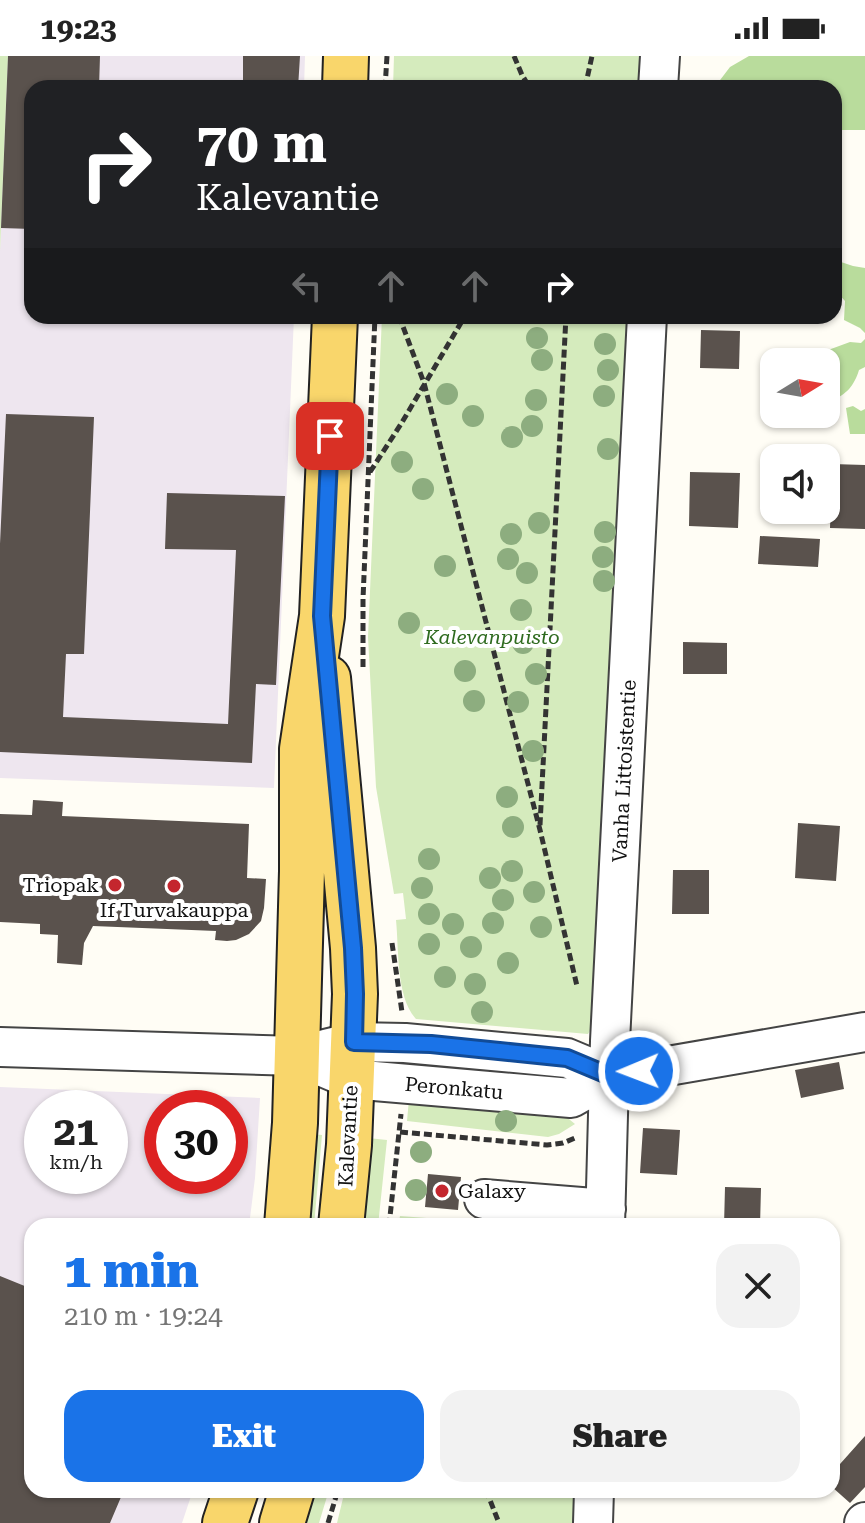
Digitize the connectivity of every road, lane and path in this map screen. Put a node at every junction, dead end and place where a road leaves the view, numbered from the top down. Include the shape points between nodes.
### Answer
1 (346, 56) edge
2 (387, 56) edge
3 (514, 56) edge
4 (592, 56) edge
5 (660, 56) edge
6 (345, 80) edge
7 (386, 80) edge
8 (525, 80) edge
9 (587, 80) edge
10 (658, 80) edge
11 (335, 324) edge
12 (375, 324) edge
13 (402, 324) edge
14 (460, 324) edge
15 (566, 324) edge
16 (647, 324) edge
17 (424, 383) junction
18 (369, 473) junction
19 (322, 616) junction
20 (363, 675) dead end
21 (540, 830) junction
22 (390, 933) dead end
23 (580, 996) dead end
24 (865, 1032) edge
25 (405, 1043) junction
26 (0, 1047) edge
27 (297, 1056) junction
28 (352, 1061) junction
29 (610, 1076) junction
30 (403, 1083) junction
31 (400, 1132) junction
32 (607, 1132) junction
33 (484, 1199) dead end
34 (288, 1218) edge
35 (342, 1218) edge
36 (390, 1218) edge
37 (606, 1218) edge
38 (233, 1498) edge
39 (290, 1498) edge
40 (336, 1498) edge
41 (489, 1498) edge
42 (594, 1498) edge
43 (225, 1523) edge
44 (282, 1523) edge
45 (328, 1523) edge
46 (499, 1523) edge
47 (593, 1523) edge

1 - 6 main road
2 - 7 path
3 - 8 path
4 - 9 path
5 - 10 street
11 - 19 main road, Kalevantie
12 - 18 path
13 - 17 path
14 - 17 path
15 - 21 path
16 - 29 street, Vanha Littoistentie
17 - 18 path
17 - 21 path
18 - 20 path
19 - 27 main road, Kalevantie via 302,749
19 - 28 main road, Kalevantie via 353,948
21 - 23 path
22 - 25 path
24 - 29 street, Peronkatu
25 - 28 street, Peronkatu
25 - 29 street, Peronkatu via 567,1058
26 - 27 street, Peronkatu
27 - 28 street, Peronkatu
27 - 34 main road, Kalevantie
28 - 30 street, Peronkatu
28 - 35 main road, Kalevantie
29 - 30 street, Peronkatu via 571,1098
29 - 32 street, Vanha Littoistentie
30 - 31 path
31 - 32 path via 547,1145
31 - 36 path
32 - 37 street, Vanha Littoistentie
33 - 37 street
38 - 43 main road
39 - 44 main road
40 - 45 path
41 - 46 path
42 - 47 street

